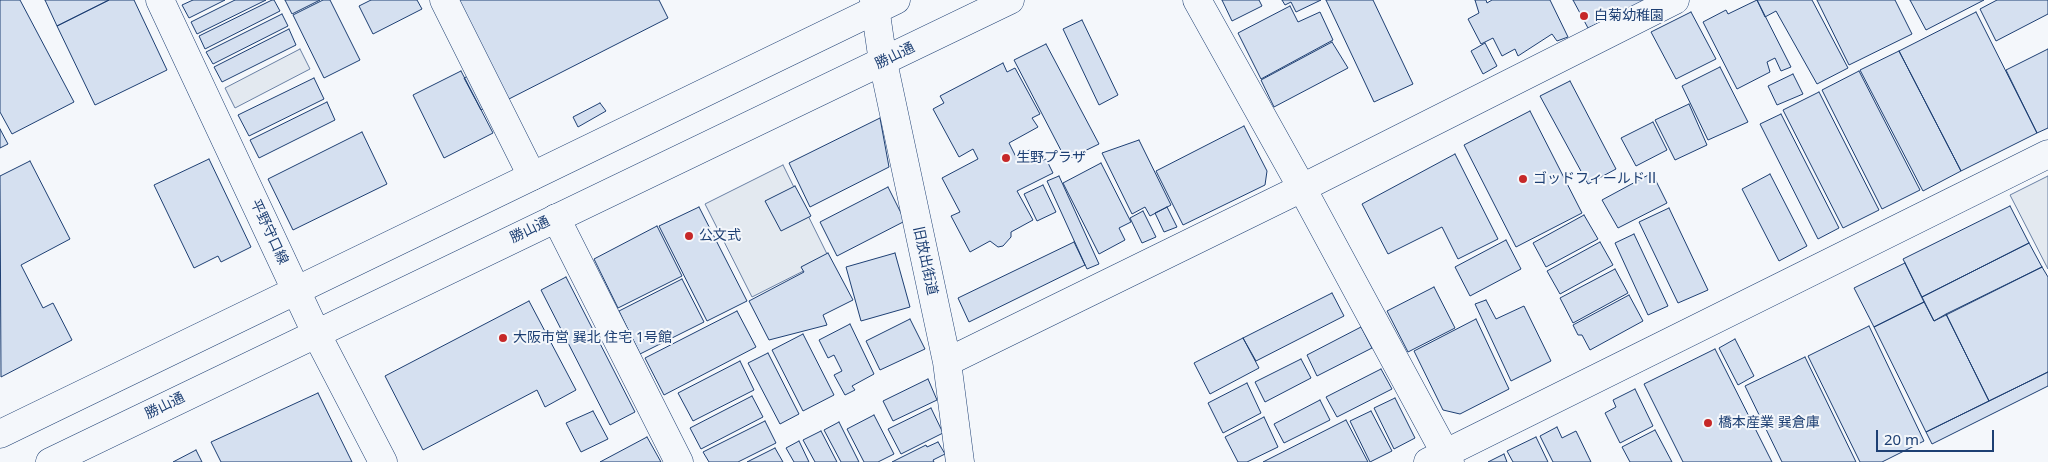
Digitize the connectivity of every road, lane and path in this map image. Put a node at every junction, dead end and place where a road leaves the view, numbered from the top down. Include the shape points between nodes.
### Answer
1 (160, 0) edge
2 (444, 0) edge
3 (1010, 0) edge
4 (1197, 0) edge
5 (1674, 0) edge
6 (882, 3) edge
7 (883, 62) junction
8 (2048, 154) edge
9 (532, 176) junction
10 (1302, 188) junction
11 (556, 218) junction
12 (296, 289) junction
13 (316, 333) junction
14 (947, 362) junction
15 (0, 434) edge
16 (1441, 459) edge
17 (50, 462) edge
18 (383, 462) edge
19 (679, 462) edge
20 (960, 462) edge

1 - 12 main road, 平野守口線
2 - 9 main road
3 - 7 main road, 勝山通
4 - 10 main road
5 - 10 main road
6 - 7 main road, 旧放出街道
6 - 9 main road
7 - 11 main road, 勝山通
7 - 14 main road, 旧放出街道
8 - 16 main road
9 - 12 main road
10 - 14 main road
10 - 16 main road
11 - 13 main road, 勝山通
11 - 19 main road
12 - 13 main road, 平野守口線
12 - 15 main road
13 - 17 main road, 勝山通
13 - 18 main road, 平野守口線
14 - 20 main road, 旧放出街道

